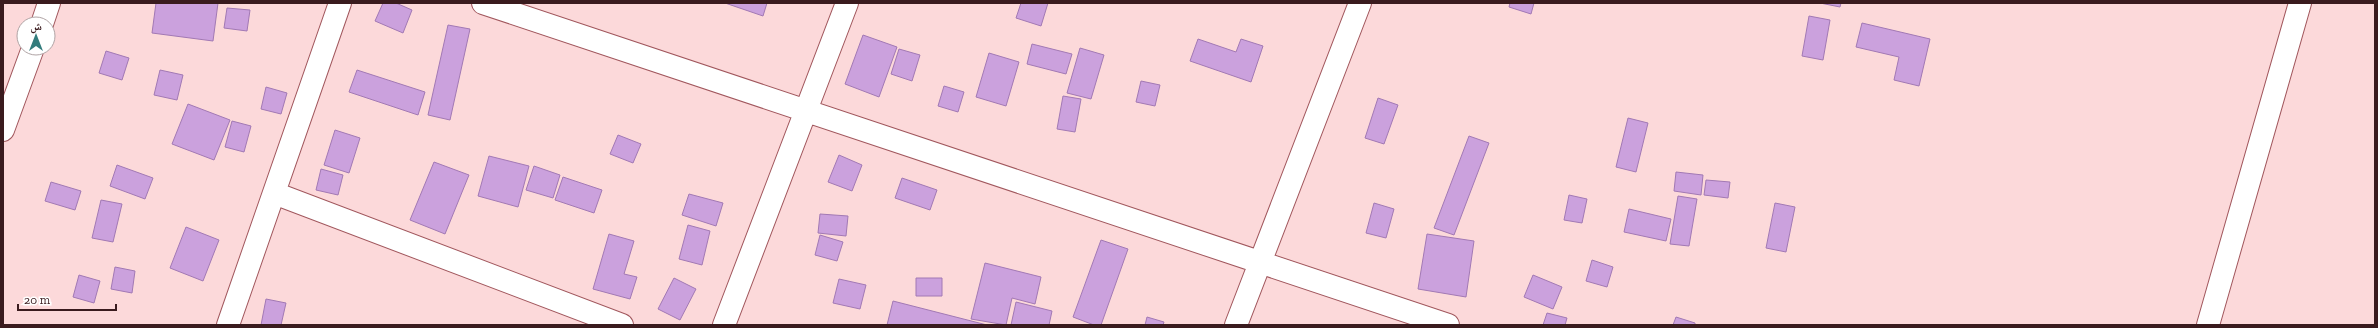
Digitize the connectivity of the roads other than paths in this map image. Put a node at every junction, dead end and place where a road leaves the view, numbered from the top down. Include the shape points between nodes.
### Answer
1 (49, 3) edge
2 (340, 3) edge
3 (483, 3) edge
4 (847, 3) edge
5 (1360, 3) edge
6 (2300, 3) edge
7 (45, 16) edge
8 (30, 56) edge
9 (806, 111) junction
10 (3, 130) edge
11 (274, 193) junction
12 (1259, 262) junction
13 (228, 325) edge
14 (622, 325) edge
15 (724, 325) edge
16 (1236, 325) edge
17 (1448, 325) edge
18 (2208, 325) edge

1 - 7 street
2 - 11 street
3 - 9 street
4 - 9 street
5 - 12 street
6 - 18 street
8 - 10 street
9 - 12 street
9 - 15 street
11 - 13 street
11 - 14 street
12 - 16 street
12 - 17 street

